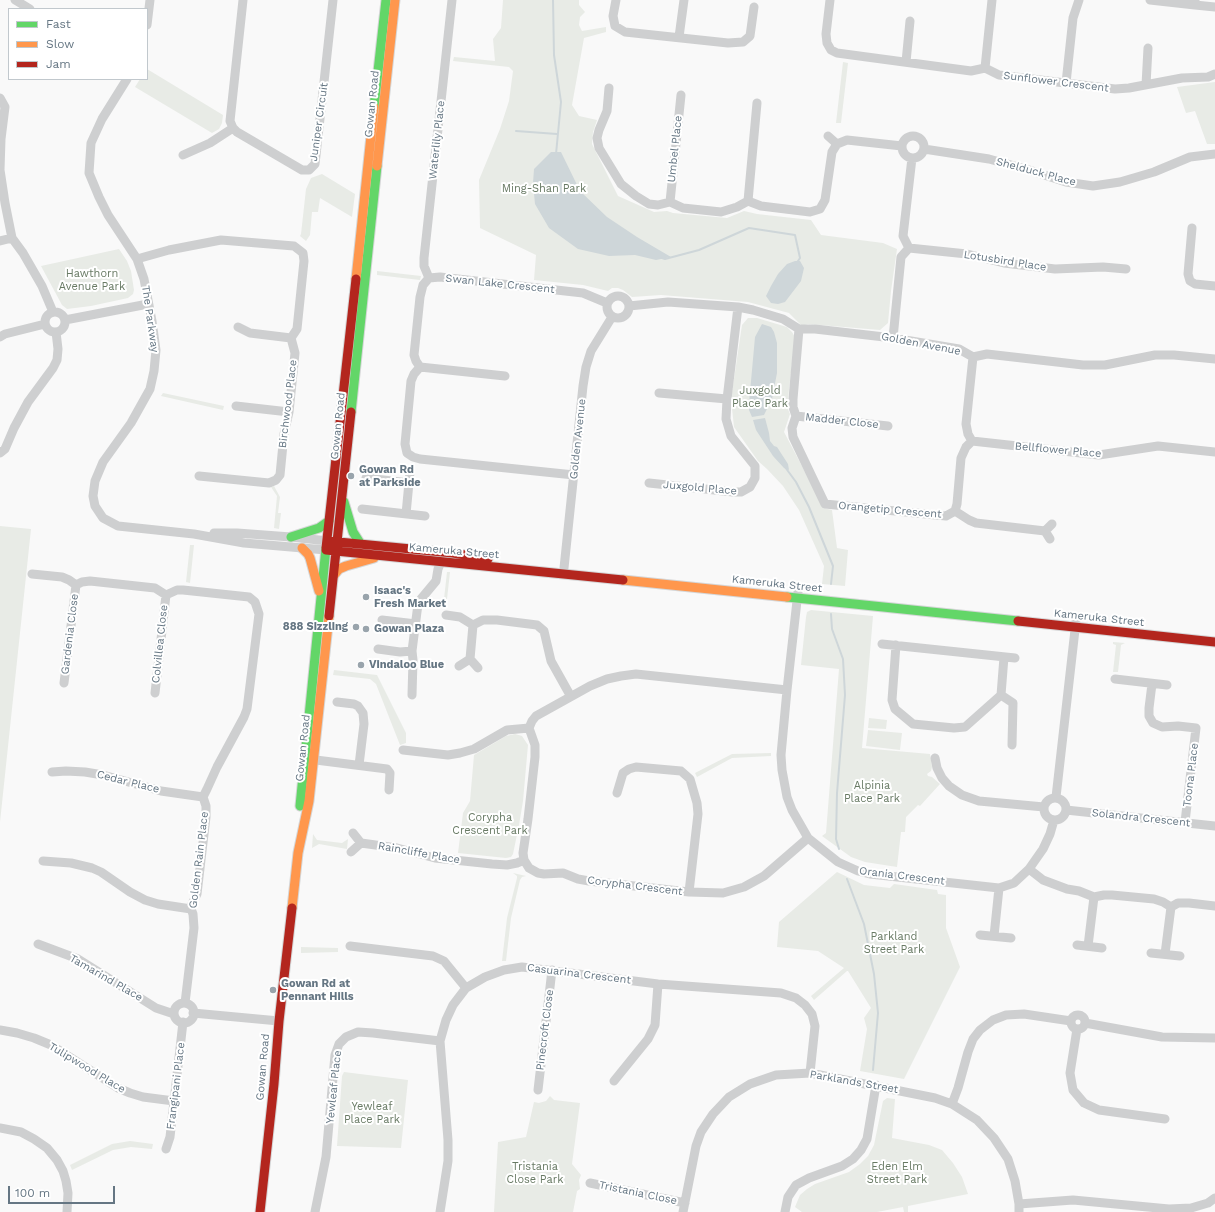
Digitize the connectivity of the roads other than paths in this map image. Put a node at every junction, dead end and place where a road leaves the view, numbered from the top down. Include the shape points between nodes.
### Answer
1 (15, 0) edge
2 (150, 0) edge
3 (243, 0) edge
4 (334, 0) edge
5 (386, 0) edge
6 (395, 0) edge
7 (452, 0) edge
8 (616, 0) edge
9 (684, 0) edge
10 (830, 0) edge
11 (992, 0) edge
12 (1078, 0) edge
13 (1150, 0) edge
14 (1195, 2) edge
15 (1215, 6) edge
16 (754, 7) dead end
17 (28, 8) edge
18 (148, 17) edge
19 (910, 21) dead end
20 (679, 37) junction
21 (1148, 48) dead end
22 (906, 62) junction
23 (986, 68) junction
24 (1215, 74) edge
25 (126, 80) edge
26 (1066, 83) junction
27 (1146, 85) junction
28 (609, 88) dead end
29 (681, 95) dead end
30 (0, 98) edge
31 (757, 103) dead end
32 (233, 128) junction
33 (828, 136) dead end
34 (837, 144) junction
35 (902, 146) junction
36 (924, 149) junction
37 (1215, 154) edge
38 (183, 155) dead end
39 (912, 158) junction
40 (748, 201) junction
41 (670, 202) junction
42 (1192, 228) dead end
43 (12, 238) junction
44 (0, 241) edge
45 (909, 248) junction
46 (137, 259) junction
47 (1126, 269) dead end
48 (429, 278) junction
49 (1215, 286) edge
50 (608, 303) junction
51 (148, 304) junction
52 (628, 306) junction
53 (738, 308) junction
54 (53, 312) junction
55 (612, 316) junction
56 (65, 320) junction
57 (45, 324) junction
58 (238, 327) dead end
59 (799, 329) junction
60 (56, 332) junction
61 (0, 337) edge
62 (291, 338) junction
63 (893, 338) junction
64 (973, 357) junction
65 (1215, 359) edge
66 (420, 367) junction
67 (505, 376) dead end
68 (659, 393) dead end
69 (727, 399) junction
70 (236, 406) dead end
71 (288, 412) junction
72 (796, 416) junction
73 (888, 426) dead end
74 (972, 441) junction
75 (1215, 452) edge
76 (0, 453) edge
77 (410, 472) dead end
78 (574, 475) junction
79 (199, 476) dead end
80 (366, 478) dead end
81 (409, 483) junction
82 (650, 483) dead end
83 (343, 497) junction
84 (362, 509) dead end
85 (955, 511) junction
86 (406, 514) junction
87 (425, 516) dead end
88 (329, 521) junction
89 (1049, 532) dead end
90 (194, 534) junction
91 (291, 537) junction
92 (328, 541) junction
93 (337, 541) junction
94 (360, 543) junction
95 (302, 548) junction
96 (326, 550) junction
97 (336, 551) junction
98 (442, 552) junction
99 (383, 556) junction
100 (441, 562) junction
101 (564, 568) junction
102 (32, 574) dead end
103 (334, 575) junction
104 (76, 585) junction
105 (166, 595) junction
106 (798, 595) junction
107 (321, 598) junction
108 (446, 615) dead end
109 (382, 620) dead end
110 (416, 624) junction
111 (1076, 624) junction
112 (473, 625) junction
113 (1215, 636) edge
114 (1215, 642) edge
115 (882, 644) dead end
116 (896, 646) junction
117 (378, 649) dead end
118 (412, 651) junction
119 (1004, 657) junction
120 (1015, 658) dead end
121 (470, 659) junction
122 (459, 666) dead end
123 (478, 668) dead end
124 (1114, 680) dead end
125 (64, 683) dead end
126 (1152, 684) junction
127 (1167, 685) dead end
128 (787, 690) junction
129 (155, 693) dead end
130 (412, 695) dead end
131 (570, 695) junction
132 (1001, 695) junction
133 (337, 702) dead end
134 (1198, 718) dead end
135 (529, 728) junction
136 (1196, 728) junction
137 (1012, 745) dead end
138 (403, 750) dead end
139 (935, 758) dead end
140 (309, 759) junction
141 (359, 765) junction
142 (52, 772) dead end
143 (389, 790) dead end
144 (617, 793) dead end
145 (203, 797) junction
146 (1056, 797) junction
147 (1044, 807) junction
148 (1066, 810) junction
149 (1054, 820) junction
150 (1185, 822) junction
151 (1215, 826) edge
152 (353, 832) dead end
153 (808, 838) junction
154 (361, 843) junction
155 (351, 852) dead end
156 (524, 860) junction
157 (43, 861) dead end
158 (1029, 869) junction
159 (1000, 888) junction
160 (689, 892) junction
161 (1094, 897) junction
162 (1215, 906) edge
163 (1171, 907) junction
164 (191, 909) junction
165 (980, 935) dead end
166 (994, 936) junction
167 (1011, 938) dead end
168 (38, 944) dead end
169 (1077, 945) dead end
170 (350, 946) dead end
171 (1088, 946) junction
172 (1102, 948) dead end
173 (1151, 953) dead end
174 (1165, 954) junction
175 (1180, 956) dead end
176 (552, 970) junction
177 (658, 984) junction
178 (466, 988) junction
179 (185, 1003) junction
180 (193, 1013) junction
181 (174, 1014) junction
182 (279, 1021) junction
183 (1071, 1021) junction
184 (183, 1022) junction
185 (1084, 1023) junction
186 (1077, 1029) junction
187 (0, 1030) edge
188 (1215, 1038) edge
189 (440, 1040) junction
190 (810, 1073) junction
191 (614, 1081) dead end
192 (876, 1085) junction
193 (538, 1090) dead end
194 (174, 1101) junction
195 (952, 1104) junction
196 (1165, 1119) dead end
197 (0, 1128) edge
198 (166, 1149) dead end
199 (590, 1183) dead end
200 (1211, 1205) edge
201 (684, 1207) edge
202 (1019, 1208) edge
203 (1116, 1208) edge
204 (67, 1212) edge
205 (260, 1212) edge
206 (315, 1212) edge
207 (440, 1212) edge
208 (785, 1212) edge

1 - 17 street
2 - 18 street
3 - 32 street via 230,121
4 - 32 street, Juniper Circuit via 315,164 309,170 302,170
5 - 88 main road, Gowan Road
6 - 83 main road, Gowan Road
7 - 48 street, Waterlily Place via 424,258
8 - 20 street via 613,16 615,26 625,32
9 - 20 street
10 - 22 street, Sunflower Crescent via 826,34 831,50 846,55
11 - 23 street
12 - 26 street via 1073,18
13 - 14 street
14 - 15 street
16 - 20 street via 750,36 742,42 728,43
19 - 22 street
21 - 27 street
22 - 23 street, Sunflower Crescent via 971,71
23 - 26 street, Sunflower Crescent via 998,75
24 - 27 street, Sunflower Crescent
25 - 46 street, The Parkway via 102,119 91,143 89,173 108,215
26 - 27 street, Sunflower Crescent via 1115,89
28 - 41 street via 607,111 597,138 599,148 622,184 636,196 649,204
29 - 41 street, Umbel Place
30 - 43 street via 5,107 0,170
31 - 40 street
32 - 38 street via 210,143
33 - 34 street
34 - 35 street via 847,140
34 - 40 street via 832,152 826,200 820,208 810,212 761,206
35 - 36 street via 905,140 915,137 923,142
35 - 39 street via 904,153
36 - 37 street, Shelduck Place via 989,160 1066,182 1093,186 1120,182 1154,172 1190,157
36 - 39 street via 921,155
39 - 45 street via 903,236
40 - 41 street via 721,212 683,208
42 - 49 street via 1188,274 1190,281
43 - 44 street
43 - 54 street via 42,286
45 - 47 street, Lotusbird Place via 967,254 1004,263 1055,269
45 - 63 street via 901,257
46 - 51 street, The Parkway via 144,279
46 - 62 street via 222,240 294,246 302,253 304,261 297,329
48 - 50 street, Swan Lake Crescent via 583,292
48 - 66 street, Swan Lake Crescent via 423,285 420,297 414,355
50 - 52 street via 612,297 619,296 626,300
50 - 55 street via 608,312
51 - 56 street
51 - 90 street, The Parkway via 156,350 150,389 131,423 104,462 95,482 93,496 102,518 118,526
52 - 53 street, Golden Avenue via 668,302
52 - 55 street via 627,313 622,317
53 - 59 street, Golden Avenue via 783,319
53 - 69 street, Juxgold Place
54 - 56 street via 61,313
54 - 57 street via 47,316
55 - 78 street, Golden Avenue via 591,351 586,367
56 - 60 street via 63,328
57 - 60 street via 49,330
57 - 61 street
58 - 62 street via 250,333
59 - 63 street, Golden Avenue
59 - 72 street, Orangetip Crescent via 793,399
60 - 76 street via 58,349 53,368 28,402 5,449
62 - 71 street, Birchwood Place via 295,353
63 - 64 street, Golden Avenue via 959,349
64 - 65 street, Golden Avenue via 987,354 1083,365 1105,365 1155,355
64 - 74 street via 966,424
66 - 67 street
66 - 78 street via 411,381 405,444 407,452 412,457
68 - 69 street
69 - 82 street, Juxgold Place via 726,419 731,436 755,466 755,478 750,487 741,492 732,492
70 - 71 street
71 - 79 street, Birchwood Place via 280,475 276,480 269,483
72 - 73 street, Madder Close
72 - 85 street, Orangetip Crescent via 792,428 793,437 825,504 946,516
74 - 75 street, Bellflower Place via 1099,455 1158,446
74 - 85 street, Orangetip Crescent via 961,458
77 - 81 street
78 - 101 street, Golden Avenue
80 - 81 street
81 - 86 street
83 - 93 main road, Gowan Road
83 - 94 main road via 353,532
84 - 86 street
85 - 89 street via 976,523
86 - 87 street
88 - 91 main road via 318,528
88 - 92 main road, Gowan Road
90 - 91 street, The Parkway via 237,533
90 - 95 street, The Parkway via 244,543
91 - 92 street, The Parkway
92 - 93 main road, Kameruka Street
92 - 96 main road, Gowan Road
93 - 94 main road, Kameruka Street
93 - 97 main road, Gowan Road
94 - 98 main road, Kameruka Street
95 - 96 street, The Parkway
95 - 107 main road via 310,558
96 - 97 main road, Kameruka Street
96 - 107 main road, Gowan Road
97 - 99 main road, Kameruka Street
97 - 103 main road, Gowan Road
98 - 100 main road
98 - 101 main road, Kameruka Street
99 - 100 main road, Kameruka Street
99 - 103 main road via 346,566
100 - 106 main road, Kameruka Street
100 - 110 street via 436,581 418,604
101 - 106 main road, Kameruka Street
102 - 104 street via 62,577
103 - 140 main road, Gowan Road
104 - 105 street via 90,581 156,588
104 - 125 street, Gardenia Close
105 - 129 street, Colvillea Close
105 - 145 street, Golden Rain Place via 183,590 249,597 255,602 259,614 247,709
106 - 111 main road, Kameruka Street
106 - 128 street, Orania Crescent
107 - 140 main road, Gowan Road
108 - 112 street via 460,617
109 - 110 street
110 - 118 street
111 - 113 main road, Kameruka Street
111 - 114 main road, Kameruka Street
111 - 146 street
112 - 121 street
112 - 131 street via 483,620 537,625 544,631 552,661
115 - 116 street
116 - 119 street
116 - 132 street via 892,700 895,709 914,724 965,727
117 - 118 street
118 - 130 street
119 - 120 street
119 - 132 street
121 - 122 street
121 - 123 street
124 - 126 street
126 - 127 street
126 - 136 street, Toona Place via 1149,716 1153,723 1162,727
128 - 131 street via 636,674 607,679
128 - 153 street, Orania Crescent via 782,770 792,810
131 - 135 street via 536,716
132 - 137 street via 1013,703
133 - 141 street via 354,704 363,713
134 - 136 street, Toona Place
135 - 138 street via 507,730 474,749 460,753 448,755
135 - 156 street via 535,757
136 - 150 street, Toona Place
139 - 147 street via 942,778 962,795 979,801
140 - 141 street
140 - 182 main road, Gowan Road via 297,839 298,853
141 - 143 street via 388,768
142 - 145 street, Cedar Place via 85,772 161,791
144 - 160 street via 623,773 636,767 681,771 690,779 698,814
145 - 164 street, Golden Rain Place via 206,817 197,894
146 - 147 street via 1049,799
146 - 148 street via 1065,803
147 - 149 street via 1047,817
148 - 149 street via 1064,816
148 - 150 street, Solandra Crescent
149 - 158 street via 1043,850
150 - 151 street, Solandra Crescent
152 - 154 street
153 - 159 street, Orania Crescent via 838,862 858,872
153 - 160 street, Corypha Crescent via 764,876 744,887 723,893
154 - 155 street
154 - 156 street, Raincliffe Place via 397,848 435,858 492,864 507,865
156 - 160 street, Corypha Crescent via 529,868 538,873 563,873 590,881
157 - 164 street via 92,868 145,900
158 - 159 street via 1014,883
158 - 161 street via 1043,880
159 - 166 street
161 - 163 street via 1112,895 1154,899
161 - 171 street
162 - 163 street via 1178,903
163 - 174 street
164 - 179 street, Golden Rain Place via 194,928
165 - 166 street
166 - 167 street
168 - 181 street, Tamarind Place via 78,959 156,1008
169 - 171 street
170 - 178 street via 433,956 444,961
171 - 172 street
173 - 174 street
174 - 175 street
176 - 177 street, Casuarina Crescent
176 - 178 street, Casuarina Crescent via 522,967 504,970
176 - 193 street, Pinecroft Close
177 - 190 street, Casuarina Crescent via 782,994 796,998 805,1004 812,1014 815,1026
177 - 191 street via 655,1025 648,1039
178 - 189 street, Casuarina Crescent via 453,1005
179 - 180 street via 192,1008
179 - 181 street via 178,1004
180 - 182 street
180 - 184 street via 191,1019
181 - 184 street via 177,1020
182 - 205 main road, Gowan Road
183 - 185 street via 1079,1015 1084,1019
183 - 186 street
183 - 195 street via 1024,1014 1006,1015 993,1020 980,1030 973,1040
184 - 194 street, Frangipani Place
185 - 186 street
185 - 188 street via 1162,1037
186 - 196 street via 1070,1073 1073,1090 1084,1103 1099,1110
187 - 194 street, Tulipwood Place via 51,1045 130,1093
189 - 206 street, Yewleaf Place via 358,1032 338,1044 326,1157
189 - 207 street, Casuarina Crescent via 448,1161
190 - 192 street, Parklands Street
190 - 201 street, Parklands Street via 776,1075 750,1084 729,1097 713,1114 701,1132 696,1146
192 - 195 street, Parklands Street
192 - 208 street via 867,1139 861,1150 842,1166 796,1185 788,1197
194 - 198 street, Frangipani Place
195 - 202 street, Parklands Street via 977,1120 994,1138 1008,1159 1015,1181
197 - 204 street via 21,1132 34,1139 47,1148 57,1160 66,1181
199 - 201 street, Tristania Close
200 - 203 street via 1169,1209
202 - 203 street via 1074,1200

